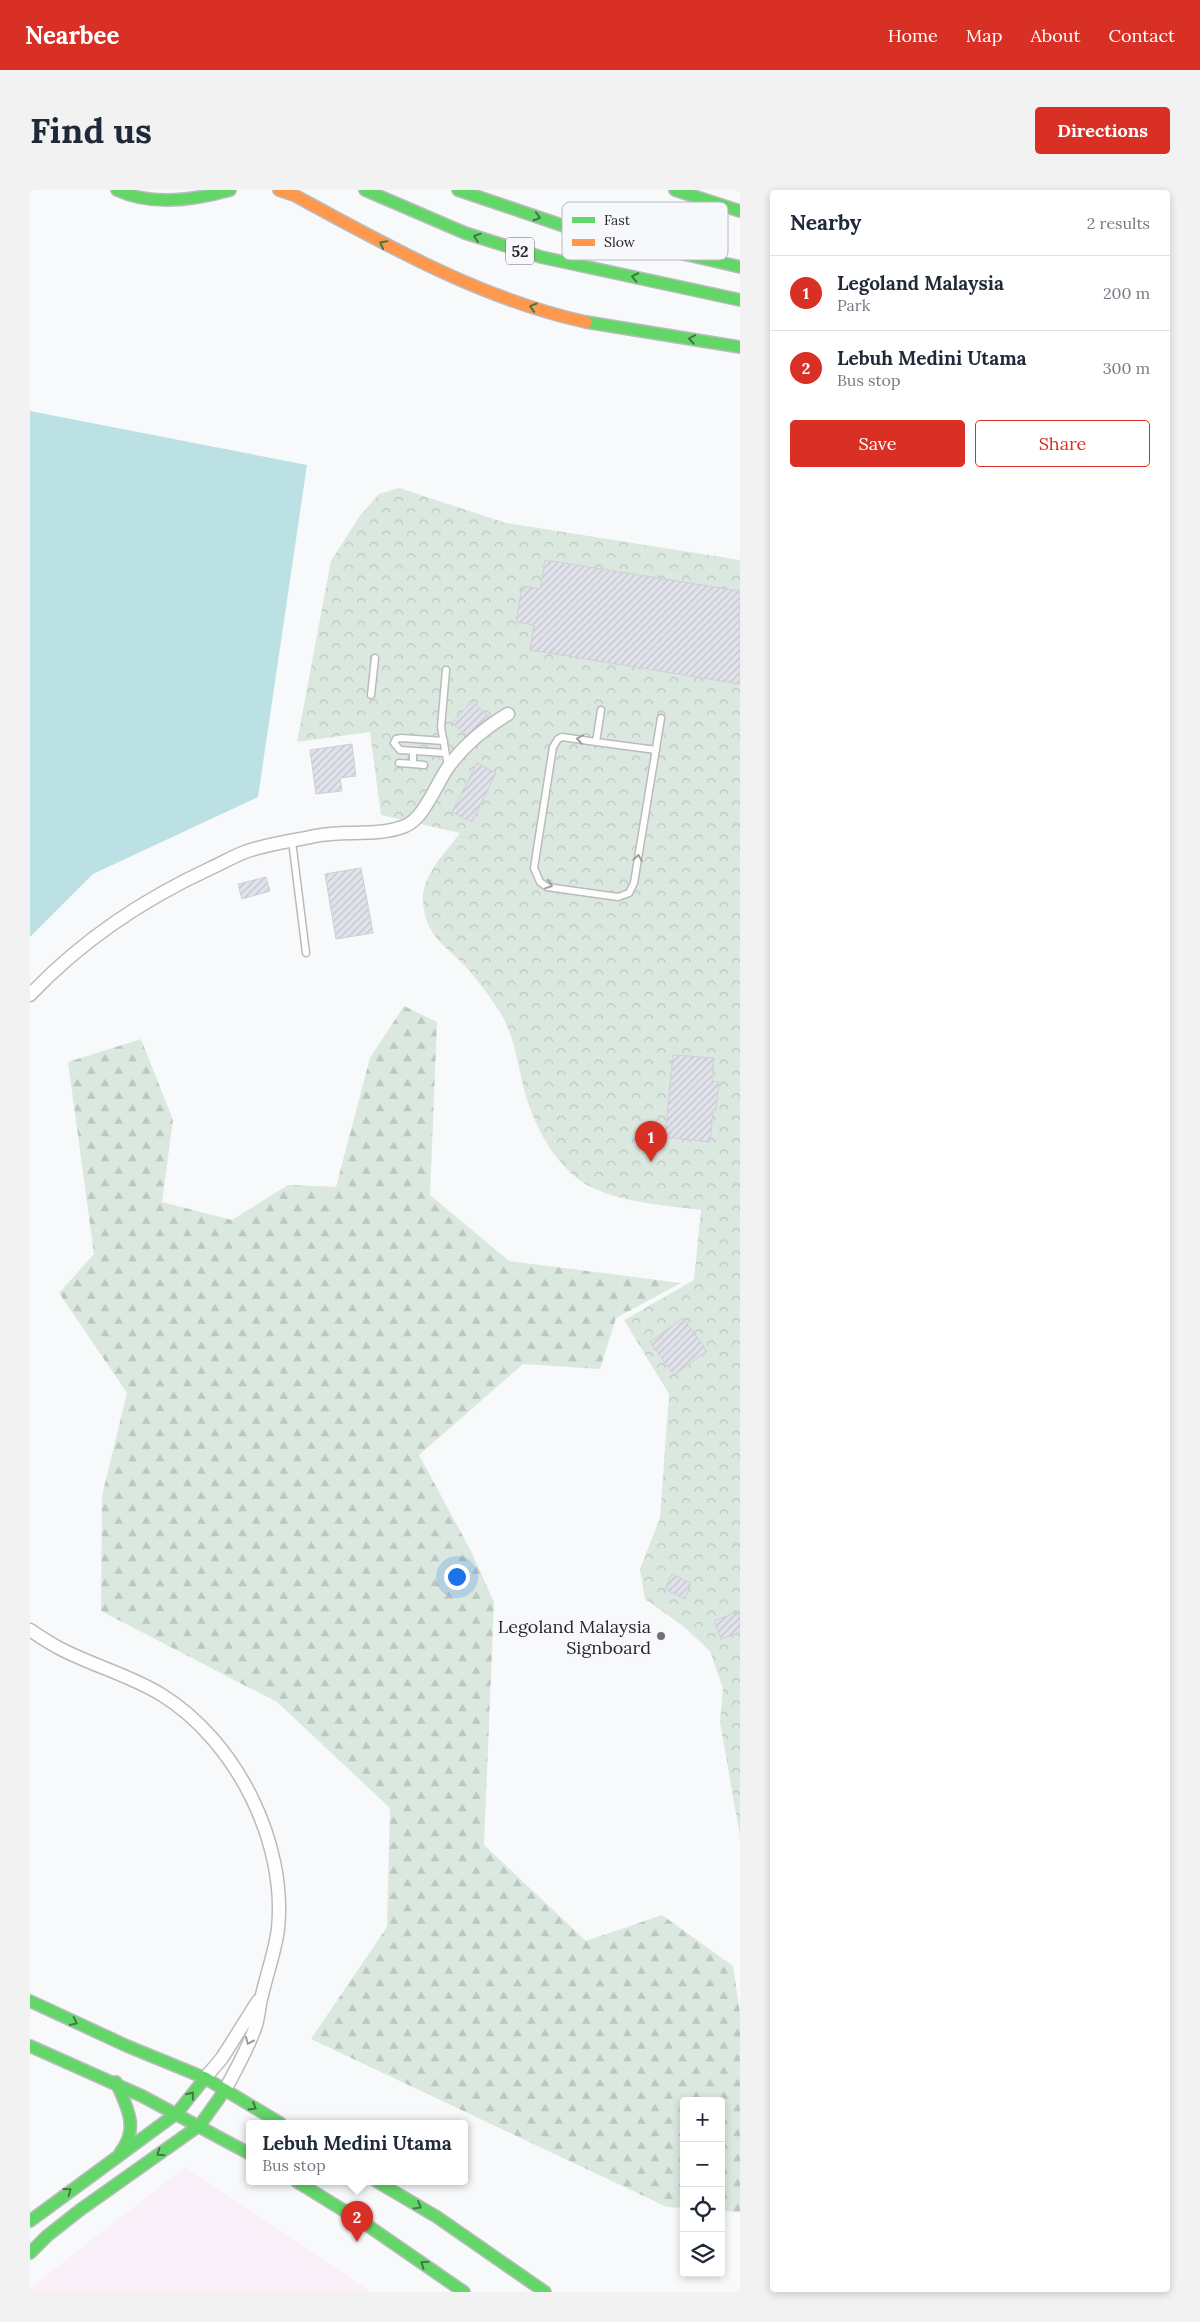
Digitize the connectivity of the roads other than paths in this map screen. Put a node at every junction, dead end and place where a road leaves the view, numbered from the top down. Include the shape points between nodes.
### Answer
1 (117, 190) edge
2 (230, 190) edge
3 (279, 190) edge
4 (364, 190) edge
5 (458, 190) edge
6 (675, 190) edge
7 (712, 202) edge
8 (728, 207) edge
9 (740, 211) edge
10 (562, 225) edge
11 (710, 260) edge
12 (740, 267) edge
13 (740, 300) edge
14 (740, 347) edge
15 (375, 658) dead end
16 (446, 670) dead end
17 (371, 695) dead end
18 (601, 710) dead end
19 (508, 714) dead end
20 (661, 718) dead end
21 (444, 741) junction
22 (596, 742) junction
23 (656, 750) junction
24 (413, 752) junction
25 (445, 753) junction
26 (400, 763) dead end
27 (412, 764) junction
28 (424, 765) dead end
29 (448, 766) junction
30 (292, 841) junction
31 (306, 953) dead end
32 (30, 995) edge
33 (30, 1630) edge
34 (262, 1994) junction
35 (30, 2001) edge
36 (30, 2046) edge
37 (205, 2078) junction
38 (116, 2082) junction
39 (225, 2090) junction
40 (177, 2113) junction
41 (275, 2120) edge
42 (200, 2125) junction
43 (246, 2152) edge
44 (118, 2156) junction
45 (302, 2185) edge
46 (383, 2185) edge
47 (30, 2221) edge
48 (30, 2253) edge
49 (464, 2292) edge
50 (545, 2292) edge

1 - 2 main road via 176,200
14 -> 3 main road via 580,319 509,301 428,266
13 -> 4 main road, 52 via 510,248 407,210
5 -> 10 main road, 52
6 - 7 main road
8 - 9 main road
11 -> 12 main road, 52
15 - 17 lane
16 - 21 lane via 441,727
18 - 22 lane
19 - 29 street via 484,729
20 - 23 lane
21 - 24 lane via 396,739 394,743 400,750
21 - 25 lane
22 - 23 lane
22 -> 23 lane via 562,737 553,747 534,868 540,882 547,887 618,897 630,893
24 - 25 lane
24 - 27 lane
25 - 29 lane
26 - 27 lane
27 - 28 lane
29 - 30 street via 418,818 406,826
30 - 31 lane
30 - 32 street via 246,852 179,883 113,923 54,970
33 - 34 street via 58,1648 134,1679 163,1695 190,1716 233,1765 261,1818 271,1848 277,1885 278,1928 270,1972
34 - 37 street via 222,2058
34 -> 39 street via 256,2025
35 -> 37 main road
36 - 38 main road
37 - 39 main road
40 -> 37 main road
38 - 40 main road
38 - 44 main road via 129,2114 130,2126 129,2140
39 -> 41 main road
39 - 42 main road
40 - 42 main road
40 - 44 main road
42 - 43 main road
42 -> 48 main road via 80,2210
47 -> 44 main road
49 -> 45 main road
46 -> 50 main road via 437,2217

